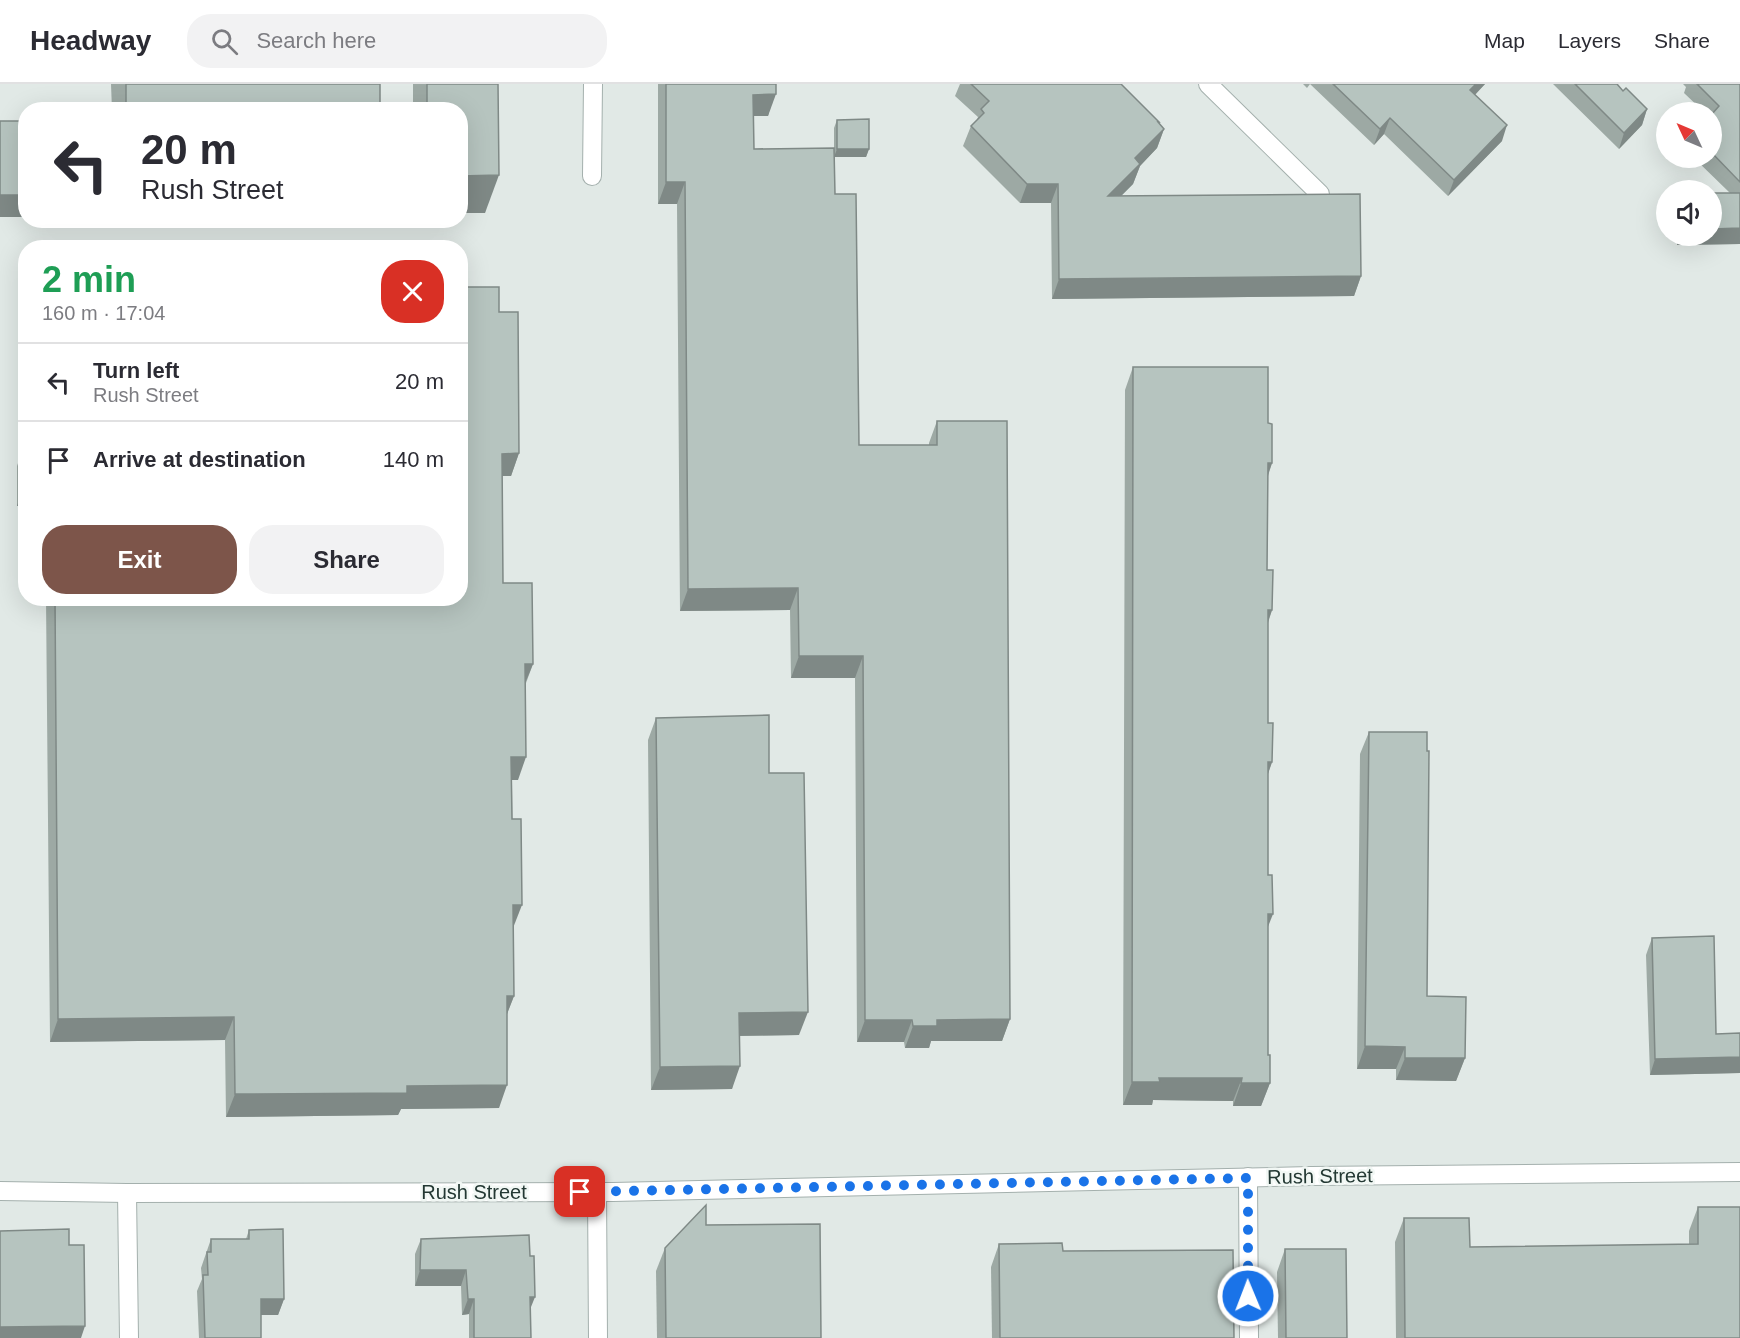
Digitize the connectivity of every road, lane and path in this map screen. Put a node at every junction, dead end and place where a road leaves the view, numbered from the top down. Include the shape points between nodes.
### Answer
1 (593, 84) edge
2 (1208, 84) edge
3 (592, 176) dead end
4 (1320, 194) edge
5 (1740, 1172) edge
6 (1248, 1178) junction
7 (0, 1191) edge
8 (597, 1192) junction
9 (127, 1193) junction
10 (129, 1338) edge
11 (598, 1338) edge
12 (1249, 1338) edge

1 - 3 street
2 - 4 street
5 - 6 street, Rush Street
6 - 8 street, Rush Street
6 - 12 street
7 - 9 street, Rush Street
8 - 9 street, Rush Street
8 - 11 street
9 - 10 street

